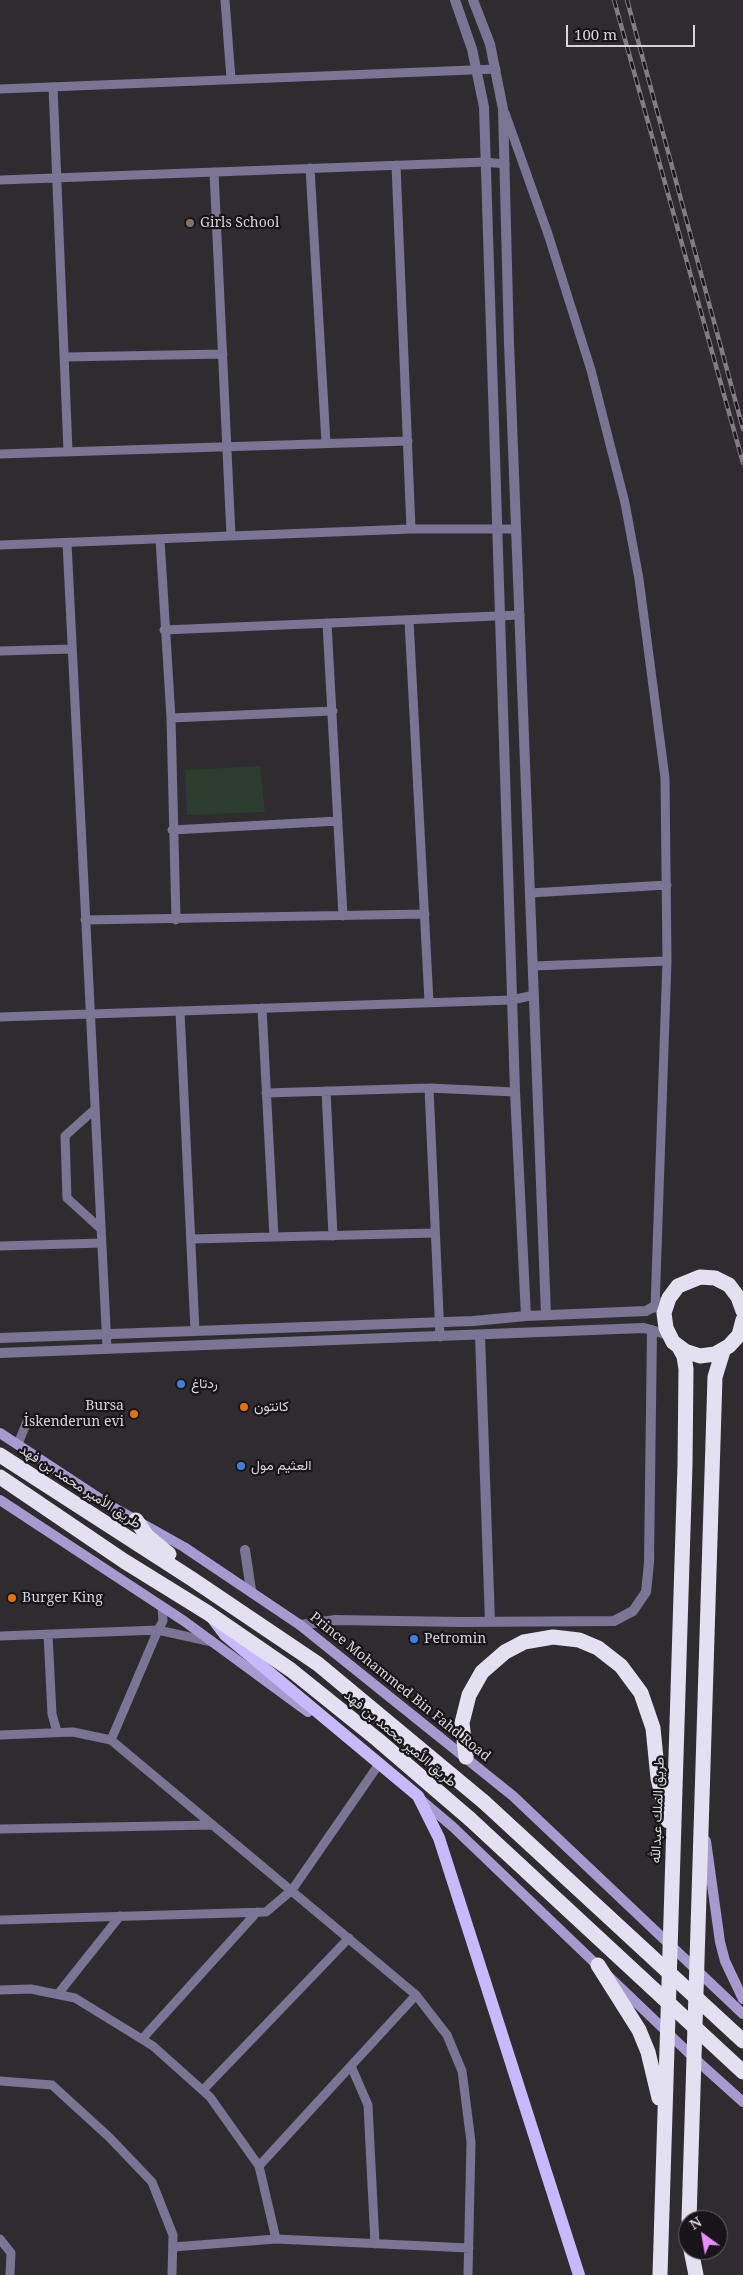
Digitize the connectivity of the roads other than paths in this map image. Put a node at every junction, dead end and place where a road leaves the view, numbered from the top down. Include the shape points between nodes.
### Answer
1 (225, 0) edge
2 (455, 0) edge
3 (473, 0) edge
4 (477, 69) junction
5 (496, 69) junction
6 (231, 80) junction
7 (53, 87) junction
8 (0, 89) edge
9 (503, 109) junction
10 (485, 162) junction
11 (505, 164) junction
12 (396, 165) junction
13 (310, 168) junction
14 (214, 172) junction
15 (58, 178) junction
16 (0, 180) edge
17 (222, 354) junction
18 (65, 357) junction
19 (408, 441) junction
20 (326, 444) junction
21 (226, 446) junction
22 (68, 451) junction
23 (0, 454) edge
24 (412, 529) junction
25 (498, 529) junction
26 (516, 529) junction
27 (231, 536) junction
28 (160, 539) junction
29 (67, 543) junction
30 (0, 545) edge
31 (501, 615) junction
32 (520, 615) junction
33 (409, 620) junction
34 (327, 623) junction
35 (164, 630) junction
36 (72, 649) junction
37 (0, 651) edge
38 (333, 711) junction
39 (171, 718) junction
40 (338, 821) junction
41 (172, 830) junction
42 (667, 885) junction
43 (530, 893) junction
44 (425, 914) junction
45 (343, 916) junction
46 (85, 920) junction
47 (176, 920) junction
48 (667, 961) junction
49 (533, 966) junction
50 (534, 995) junction
51 (512, 1000) junction
52 (429, 1002) junction
53 (262, 1008) junction
54 (180, 1011) junction
55 (90, 1014) junction
56 (0, 1017) edge
57 (428, 1088) junction
58 (326, 1091) junction
59 (515, 1092) junction
60 (266, 1093) junction
61 (95, 1109) junction
62 (101, 1229) junction
63 (434, 1233) junction
64 (333, 1236) junction
65 (274, 1237) junction
66 (190, 1239) junction
67 (102, 1244) junction
68 (0, 1246) edge
69 (669, 1298) junction
70 (655, 1308) junction
71 (743, 1312) edge
72 (546, 1315) junction
73 (526, 1316) junction
74 (743, 1320) edge
75 (440, 1322) junction
76 (652, 1330) junction
77 (195, 1331) junction
78 (107, 1334) junction
79 (480, 1336) junction
80 (440, 1337) junction
81 (0, 1338) edge
82 (674, 1341) junction
83 (107, 1347) junction
84 (722, 1351) junction
85 (0, 1353) edge
86 (28, 1420) dead end
87 (0, 1433) edge
88 (18, 1444) junction
89 (0, 1455) edge
90 (0, 1477) edge
91 (0, 1500) edge
92 (136, 1520) junction
93 (245, 1550) dead end
94 (192, 1578) junction
95 (251, 1590) junction
96 (162, 1607) junction
97 (208, 1613) junction
98 (490, 1622) junction
99 (300, 1624) junction
100 (158, 1630) junction
101 (48, 1634) junction
102 (0, 1636) edge
103 (213, 1642) junction
104 (57, 1732) junction
105 (0, 1734) edge
106 (111, 1740) junction
107 (466, 1757) junction
108 (379, 1764) junction
109 (418, 1796) junction
110 (701, 1816) junction
111 (213, 1825) junction
112 (0, 1829) edge
113 (673, 1840) junction
114 (292, 1890) junction
115 (257, 1912) junction
116 (120, 1916) junction
117 (0, 1920) edge
118 (349, 1938) junction
119 (670, 1946) junction
120 (598, 1965) junction
121 (696, 1971) junction
122 (0, 1990) edge
123 (58, 1994) junction
124 (416, 1995) junction
125 (743, 1999) edge
126 (743, 2014) edge
127 (667, 2032) junction
128 (142, 2039) junction
129 (743, 2041) edge
130 (694, 2058) junction
131 (351, 2066) junction
132 (743, 2072) edge
133 (0, 2081) edge
134 (203, 2090) junction
135 (743, 2102) edge
136 (663, 2119) junction
137 (258, 2166) junction
138 (689, 2210) edge
139 (0, 2240) edge
140 (276, 2240) junction
141 (375, 2244) junction
142 (173, 2247) junction
143 (469, 2248) junction
144 (689, 2260) edge
145 (692, 2260) edge
146 (10, 2275) edge
147 (172, 2275) edge
148 (468, 2275) edge
149 (579, 2275) edge
150 (660, 2275) edge
151 (688, 2275) edge
152 (696, 2275) edge

1 - 6 street
2 - 4 street
3 - 5 street
4 - 5 street
4 - 6 street
4 - 10 street via 484,107
5 - 9 street
6 - 7 street
7 - 8 street
7 - 15 street
9 - 11 street
9 - 42 street via 548,234 591,370 625,503 639,579 665,778
10 - 11 street
10 - 12 street
10 - 25 street
11 - 26 street
12 - 13 street
12 - 19 street
13 - 14 street
13 - 20 street
14 - 15 street
14 - 17 street
15 - 16 street
15 - 18 street
17 - 18 street
17 - 21 street
18 - 22 street
19 - 20 street
19 - 24 street
20 - 21 street
21 - 22 street
21 - 27 street
22 - 23 street
24 - 25 street
24 - 27 street
25 - 26 street
25 - 31 street
26 - 32 street
27 - 28 street
28 - 29 street
28 - 35 street
29 - 30 street
29 - 36 street
31 - 32 street
31 - 33 street
31 - 51 street
32 - 43 street
33 - 34 street
33 - 44 street
34 - 35 street
34 - 38 street
35 - 39 street
36 - 37 street
36 - 46 street
38 - 39 street
38 - 40 street
39 - 41 street
40 - 41 street
40 - 45 street
41 - 47 street
42 - 43 street
42 - 48 street
43 - 49 street
44 - 45 street
44 - 52 street
45 - 47 street
46 - 47 street
46 - 55 street
48 - 49 street
48 - 70 street
49 - 50 street
50 - 51 street
50 - 72 street
51 - 52 street
51 - 59 street
52 - 53 street
53 - 54 street
53 - 60 street
54 - 55 street
54 - 66 street
55 - 56 street
55 - 61 street
57 - 58 street
57 - 59 street
57 - 63 street
58 - 60 street
58 - 64 street
59 - 73 street
60 - 65 street
61 - 62 street
61 - 62 street via 65,1136 67,1198
62 - 67 street
63 - 64 street
63 - 75 street
64 - 65 street
65 - 66 street
66 - 77 street
67 - 68 street
67 - 78 street
69 - 70 street
69 - 71 highway via 685,1282 707,1277 722,1281 734,1291
69 - 82 highway, طريق الملك عبدالله via 664,1313
70 - 72 street
72 - 73 street
73 - 75 street
74 - 84 highway via 739,1334
75 - 77 street
75 - 80 street
76 - 79 street
76 - 82 street
76 - 98 street via 646,1592 633,1611 614,1621
77 - 78 street
78 - 81 street
78 - 83 street
79 - 80 street
79 - 98 street
80 - 83 street
82 - 84 highway via 700,1356
82 - 113 highway, طريق الملك عبدالله via 684,1356 686,1369
83 - 85 street
84 - 110 highway via 715,1377
86 - 88 street
87 - 88 main road, Prince Mohammed Bin Fahd Road
88 - 92 main road, Prince Mohammed Bin Fahd Road
89 - 94 highway, طريق الأمير محمد بن فهد
90 - 97 highway, طريق الأمير محمد بن فهد
91 - 96 main road
92 - 94 highway via 147,1536 178,1560
92 - 95 main road, Prince Mohammed Bin Fahd Road
93 - 95 street
94 - 129 highway, طريق الأمير محمد بن فهد, bridge via 318,1664 484,1802
95 - 99 main road, Prince Mohammed Bin Fahd Road
96 - 100 street via 164,1621
96 - 103 main road
97 - 108 main road via 225,1635
97 - 132 highway, طريق الأمير محمد بن فهد, bridge via 290,1670 378,1740 470,1819
98 - 99 street via 335,1620
99 - 107 main road, Prince Mohammed Bin Fahd Road
100 - 101 street
100 - 103 street
100 - 106 street
101 - 102 street
101 - 104 street via 52,1714
103 - 108 main road
104 - 105 street
104 - 106 street
106 - 111 street
107 - 113 highway via 462,1723 469,1695 482,1672 505,1652 524,1642 553,1637 580,1640 598,1648 621,1666 641,1693 653,1728 658,1778
107 - 119 main road, Prince Mohammed Bin Fahd Road via 513,1796
108 - 109 main road
108 - 114 street
109 - 120 main road
109 - 149 main road via 439,1838
110 - 121 highway
110 - 125 main road via 720,1942
111 - 112 street
111 - 114 street
113 - 119 highway, طريق الملك عبدالله
114 - 115 street via 266,1912
114 - 118 street
115 - 116 street
115 - 128 street
116 - 117 street
116 - 123 street
118 - 124 street
118 - 134 street
119 - 121 main road, Prince Mohammed Bin Fahd Road
119 - 127 highway, طريق الملك عبدالله
120 - 127 main road
120 - 136 highway via 639,2030 648,2052
121 - 126 main road, Prince Mohammed Bin Fahd Road
121 - 130 highway
122 - 123 street via 31,1989
123 - 128 street via 76,1998
124 - 131 street
124 - 143 street via 447,2035 462,2071 471,2142
127 - 130 main road
127 - 136 highway, طريق الملك عبدالله
128 - 134 street
130 - 135 main road
130 - 138 highway
131 - 137 street
131 - 141 street via 368,2105
133 - 142 street via 52,2085 109,2137 152,2182 173,2235
134 - 137 street
136 - 150 highway, طريق الملك عبدالله
137 - 140 street
139 - 146 street via 11,2253
140 - 141 street
140 - 142 street
141 - 143 street
142 - 147 street
143 - 148 street
144 - 151 highway
145 - 152 highway

